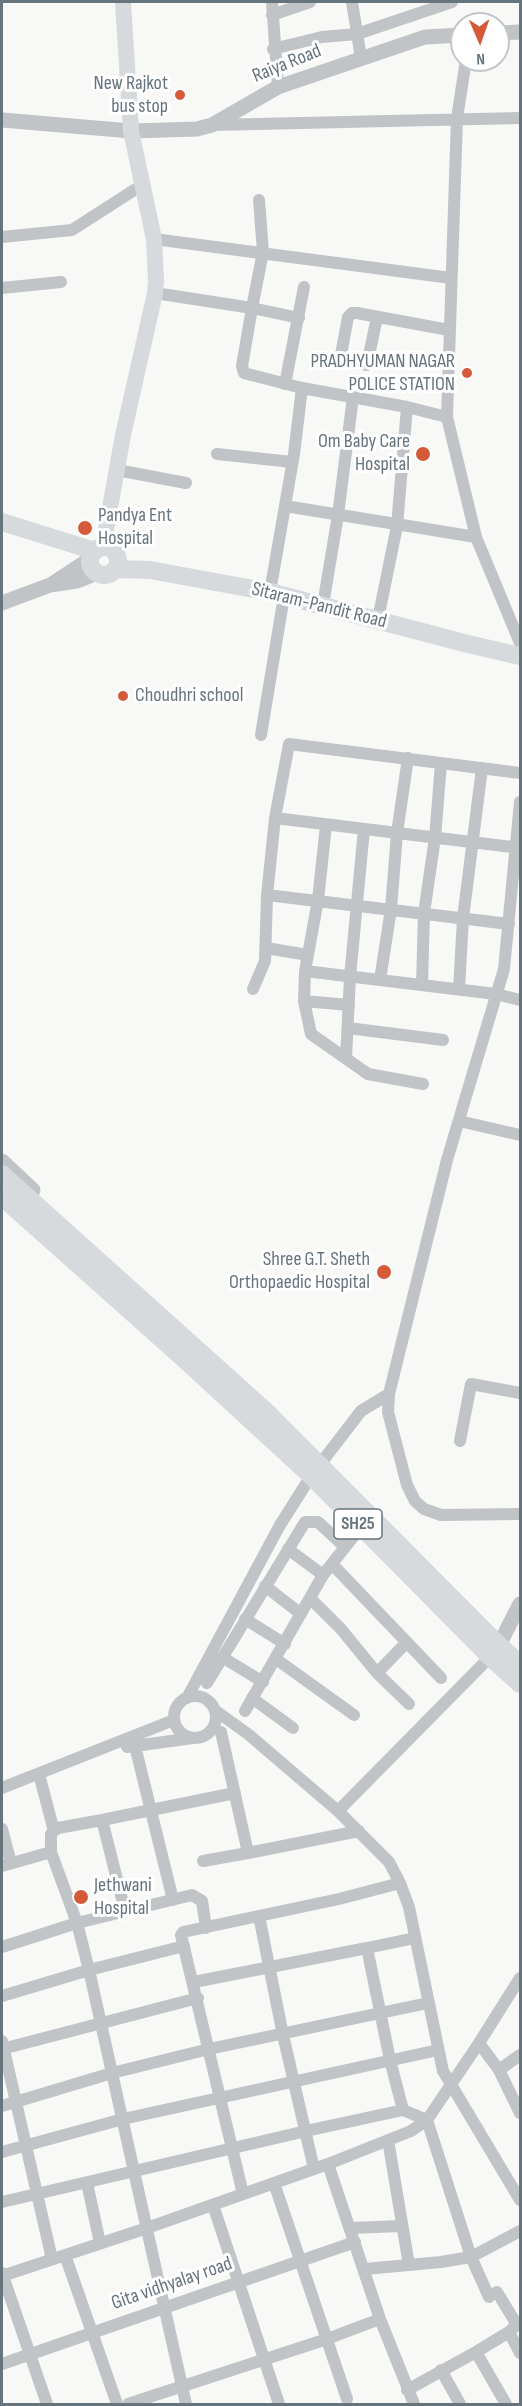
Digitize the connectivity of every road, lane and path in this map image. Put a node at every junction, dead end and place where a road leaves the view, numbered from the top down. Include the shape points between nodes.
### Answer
1 (123, 2) edge
2 (272, 2) edge
3 (310, 2) edge
4 (352, 2) edge
5 (452, 2) edge
6 (272, 15) junction
7 (357, 34) junction
8 (450, 36) edge
9 (273, 49) junction
10 (361, 58) junction
11 (464, 72) edge
12 (278, 87) junction
13 (457, 118) junction
14 (520, 118) edge
15 (2, 120) edge
16 (212, 125) junction
17 (131, 132) junction
18 (142, 185) junction
19 (259, 200) dead end
20 (2, 237) edge
21 (154, 239) junction
22 (263, 252) junction
23 (451, 278) junction
24 (61, 282) dead end
25 (304, 287) dead end
26 (2, 288) edge
27 (155, 293) junction
28 (252, 308) junction
29 (377, 317) junction
30 (299, 318) junction
31 (449, 330) junction
32 (285, 384) junction
33 (302, 387) junction
34 (354, 397) junction
35 (407, 407) junction
36 (447, 417) junction
37 (217, 454) dead end
38 (292, 462) junction
39 (117, 470) junction
40 (186, 483) dead end
41 (285, 506) junction
42 (338, 515) junction
43 (2, 522) edge
44 (397, 526) junction
45 (476, 537) junction
46 (103, 559) junction
47 (277, 594) junction
48 (2, 603) edge
49 (323, 606) junction
50 (378, 619) junction
51 (520, 643) edge
52 (520, 656) edge
53 (261, 735) dead end
54 (408, 758) junction
55 (441, 763) junction
56 (482, 768) junction
57 (520, 774) edge
58 (520, 802) edge
59 (275, 818) junction
60 (326, 825) junction
61 (364, 829) junction
62 (397, 833) junction
63 (435, 837) junction
64 (471, 842) junction
65 (518, 848) edge
66 (267, 895) junction
67 (318, 900) junction
68 (356, 905) junction
69 (391, 909) junction
70 (424, 913) junction
71 (463, 918) junction
72 (508, 924) junction
73 (266, 948) junction
74 (308, 955) junction
75 (305, 971) junction
76 (350, 976) junction
77 (380, 980) junction
78 (422, 985) junction
79 (253, 989) dead end
80 (459, 990) junction
81 (496, 994) junction
82 (520, 1000) edge
83 (304, 1001) junction
84 (349, 1005) junction
85 (348, 1028) junction
86 (443, 1040) dead end
87 (346, 1058) junction
88 (423, 1084) dead end
89 (459, 1121) junction
90 (520, 1136) edge
91 (2, 1161) edge
92 (2, 1174) edge
93 (2, 1197) edge
94 (2, 1204) edge
95 (92, 1266) junction
96 (520, 1393) edge
97 (389, 1394) junction
98 (460, 1441) dead end
99 (315, 1470) junction
100 (520, 1514) edge
101 (361, 1527) junction
102 (345, 1547) junction
103 (288, 1549) junction
104 (332, 1564) junction
105 (323, 1575) junction
106 (265, 1586) junction
107 (310, 1598) junction
108 (520, 1604) edge
109 (301, 1614) junction
110 (244, 1619) junction
111 (406, 1643) junction
112 (285, 1644) junction
113 (494, 1651) junction
114 (222, 1657) junction
115 (276, 1659) junction
116 (520, 1664) edge
117 (377, 1673) junction
118 (441, 1678) dead end
119 (263, 1682) junction
120 (207, 1683) dead end
121 (520, 1684) edge
122 (187, 1698) junction
123 (252, 1698) junction
124 (409, 1704) dead end
125 (216, 1711) junction
126 (245, 1711) dead end
127 (354, 1715) dead end
128 (174, 1720) junction
129 (292, 1728) dead end
130 (217, 1731) junction
131 (248, 1734) junction
132 (193, 1738) junction
133 (135, 1746) junction
134 (102, 1749) junction
135 (39, 1774) junction
136 (2, 1788) edge
137 (235, 1793) junction
138 (150, 1811) junction
139 (338, 1811) junction
140 (102, 1820) junction
141 (2, 1828) edge
142 (360, 1830) junction
143 (54, 1831) junction
144 (51, 1852) junction
145 (248, 1853) junction
146 (203, 1861) dead end
147 (6, 1865) edge
148 (400, 1883) junction
149 (172, 1900) junction
150 (125, 1911) junction
151 (259, 1916) junction
152 (77, 1923) junction
153 (206, 1928) junction
154 (415, 1938) junction
155 (184, 1946) junction
156 (2, 1947) edge
157 (367, 1948) junction
158 (268, 1968) junction
159 (89, 1970) junction
160 (520, 1978) edge
161 (194, 1982) junction
162 (2, 1996) edge
163 (198, 1998) junction
164 (428, 2003) junction
165 (380, 2013) junction
166 (101, 2023) junction
167 (283, 2035) junction
168 (479, 2043) junction
169 (2, 2046) edge
170 (210, 2049) junction
171 (438, 2050) junction
172 (520, 2055) edge
173 (390, 2060) junction
174 (499, 2070) junction
175 (112, 2073) junction
176 (294, 2083) junction
177 (451, 2083) junction
178 (221, 2097) junction
179 (15, 2102) junction
180 (2, 2106) edge
181 (519, 2108) edge
182 (403, 2110) junction
183 (123, 2118) junction
184 (427, 2120) junction
185 (306, 2131) junction
186 (388, 2140) junction
187 (26, 2146) junction
188 (232, 2148) junction
189 (2, 2152) edge
190 (328, 2164) junction
191 (314, 2169) junction
192 (135, 2172) junction
193 (87, 2183) junction
194 (274, 2183) junction
195 (243, 2193) junction
196 (38, 2195) junction
197 (520, 2200) edge
198 (2, 2202) edge
199 (213, 2205) junction
200 (402, 2226) junction
201 (147, 2228) junction
202 (350, 2228) junction
203 (520, 2231) edge
204 (355, 2242) junction
205 (100, 2243) junction
206 (65, 2255) junction
207 (471, 2257) junction
208 (52, 2259) junction
209 (299, 2261) junction
210 (409, 2265) junction
211 (365, 2269) junction
212 (2, 2275) edge
213 (238, 2283) junction
214 (164, 2306) junction
215 (380, 2319) junction
216 (515, 2326) edge
217 (91, 2332) junction
218 (327, 2339) junction
219 (476, 2352) junction
220 (29, 2353) junction
221 (520, 2353) edge
222 (262, 2359) junction
223 (2, 2364) edge
224 (441, 2370) junction
225 (182, 2385) junction
226 (407, 2390) junction
227 (347, 2399) dead end
228 (47, 2404) edge
229 (117, 2404) edge
230 (128, 2404) edge
231 (186, 2404) edge
232 (279, 2404) edge
233 (414, 2404) edge
234 (460, 2404) edge
235 (506, 2404) edge

1 - 17 main road
2 - 6 street
3 - 6 street
4 - 7 street
5 - 7 street
6 - 9 street
7 - 9 street via 322,37
7 - 10 street
8 - 10 street, Raiya Road via 425,38
9 - 12 street
10 - 12 street, Raiya Road
11 - 13 street
12 - 16 street, Raiya Road
13 - 14 street
13 - 16 street
13 - 23 street
15 - 17 street, Raiya Road
16 - 17 street, Raiya Road via 184,131
17 - 18 main road
18 - 20 street via 72,230
18 - 21 main road
19 - 22 street
21 - 22 street
21 - 27 main road
22 - 23 street
22 - 28 street
23 - 31 street
24 - 26 street
25 - 30 street
27 - 28 street
27 - 39 main road
28 - 30 street
28 - 32 street via 244,374
29 - 29 street via 357,313 348,316 340,360 367,365
29 - 31 street
30 - 32 street
31 - 36 street
32 - 33 street
33 - 34 street
33 - 38 street
34 - 35 street
34 - 42 street
35 - 36 street
35 - 44 street
36 - 45 street
37 - 38 street
38 - 41 street
39 - 40 street
39 - 46 main road
41 - 42 street
41 - 47 street
42 - 44 street
42 - 49 street
43 - 46 main road, Sitaram-Pandit Road
44 - 45 street
44 - 50 street
45 - 51 street
46 - 47 main road, Sitaram-Pandit Road
46 - 48 street via 77,581 50,585
47 - 49 main road, Sitaram-Pandit Road
47 - 53 street
49 - 50 main road, Sitaram-Pandit Road
50 - 52 main road, Sitaram-Pandit Road
54 - 55 street
54 - 59 street via 289,744
54 - 62 street
55 - 56 street
55 - 63 street
56 - 57 street
56 - 64 street
58 - 65 street
59 - 60 street
59 - 66 street
60 - 61 street
60 - 67 street
61 - 62 street
61 - 68 street
62 - 63 street
62 - 69 street
63 - 64 street
63 - 70 street
64 - 65 street
64 - 71 street
65 - 72 street
66 - 67 street
66 - 73 street
67 - 68 street
67 - 74 street
68 - 69 street
68 - 76 street
69 - 70 street
69 - 77 street
70 - 71 street
70 - 78 street
71 - 72 street
71 - 80 street
72 - 81 street via 504,969
73 - 74 street
73 - 79 street
74 - 75 street
75 - 76 street
75 - 83 street
76 - 77 street
76 - 84 street
77 - 78 street
78 - 80 street
80 - 81 street
81 - 82 street
81 - 89 street
83 - 84 street
83 - 87 street via 310,1034
84 - 85 street
85 - 86 street
85 - 87 street
87 - 88 street via 368,1074
89 - 90 street
89 - 97 street
91 - 95 street via 99,1252
92 - 95 main road, SH25
93 - 95 main road, SH25
94 - 95 street via 82,1273
95 - 99 main road, SH25
96 - 98 street via 471,1384
97 - 99 street via 361,1411
97 - 100 street via 391,1428 407,1485 424,1509 441,1515
99 - 101 main road, SH25
99 - 113 main road, SH25
99 - 122 street via 280,1525
101 - 102 street
101 - 113 main road, SH25
102 - 103 street via 318,1522 311,1521 304,1522
102 - 104 street
103 - 105 street
103 - 106 street
104 - 105 street
104 - 111 street
105 - 107 street
106 - 109 street
106 - 110 street
107 - 109 street
107 - 117 street
108 - 113 street
109 - 112 street
110 - 112 street
110 - 114 street
111 - 117 street
111 - 118 street
112 - 115 street
113 - 116 main road, SH25
113 - 121 main road, SH25
113 - 139 street
114 - 119 street
114 - 120 street
115 - 119 street
115 - 127 street
117 - 124 street
119 - 123 street
122 - 125 street via 206,1698
122 - 128 street via 177,1707
123 - 126 street
123 - 129 street
125 - 130 street
125 - 131 street
128 - 132 street via 179,1730
128 - 134 street
130 - 131 street
130 - 132 street
130 - 137 street
131 - 139 street
132 - 133 street
133 - 134 street
133 - 138 street
134 - 135 street
135 - 136 street
135 - 143 street
137 - 138 street
137 - 145 street
138 - 140 street
138 - 149 street
139 - 142 street
140 - 143 street
140 - 150 street
141 - 147 street
142 - 145 street
142 - 148 street via 389,1862
143 - 144 street
144 - 147 street
144 - 152 street
145 - 146 street
148 - 151 street
148 - 154 street
149 - 150 street
149 - 153 street via 198,1897
150 - 152 street
151 - 153 street
151 - 158 street
152 - 156 street
152 - 159 street
153 - 155 street via 183,1932
154 - 157 street
154 - 164 street
155 - 159 street
155 - 161 street
157 - 158 street
157 - 165 street
158 - 161 street
158 - 167 street
159 - 162 street
159 - 166 street
160 - 168 street
161 - 163 street
163 - 166 street
163 - 170 street
164 - 165 street
164 - 171 street
165 - 167 street
165 - 173 street
166 - 169 street
166 - 175 street
167 - 170 street
167 - 176 street
168 - 174 street
168 - 177 street
169 - 179 street
170 - 175 street
170 - 178 street
171 - 173 street
171 - 177 street via 443,2071
172 - 174 street
173 - 176 street
173 - 182 street
174 - 181 street
175 - 179 street
175 - 183 street
176 - 178 street
176 - 185 street
177 - 184 street
177 - 197 street
178 - 183 street
178 - 188 street
179 - 180 street
179 - 187 street
182 - 184 street
182 - 185 street
183 - 187 street
183 - 192 street
184 - 186 street
184 - 207 street
185 - 188 street
185 - 191 street
186 - 190 street
186 - 200 street
187 - 189 street
187 - 196 street
188 - 192 street
188 - 195 street
190 - 191 street
190 - 202 street
191 - 194 street
192 - 193 street
192 - 201 street
193 - 196 street
193 - 205 street
194 - 195 street
194 - 209 street
195 - 199 street
196 - 198 street
196 - 208 street
199 - 201 street
199 - 213 street
200 - 202 street
200 - 210 street
201 - 205 street
201 - 214 street
202 - 204 street
203 - 207 street
204 - 209 street, Gita vidhyalay road
204 - 211 street
205 - 206 street
206 - 208 street
206 - 217 street
207 - 210 street
207 - 216 street
208 - 212 street
209 - 213 street, Gita vidhyalay road
209 - 218 street
210 - 211 street
211 - 215 street
212 - 220 street
213 - 214 street, Gita vidhyalay road
213 - 222 street
214 - 217 street, Gita vidhyalay road
214 - 225 street
215 - 218 street
215 - 226 street
216 - 219 street
216 - 221 street
217 - 220 street, Gita vidhyalay road
217 - 229 street
218 - 222 street
218 - 227 street
219 - 224 street
219 - 235 street
220 - 223 street, Gita vidhyalay road
220 - 228 street
222 - 225 street
222 - 232 street
224 - 226 street
224 - 234 street
225 - 230 street
225 - 231 street
226 - 233 street

